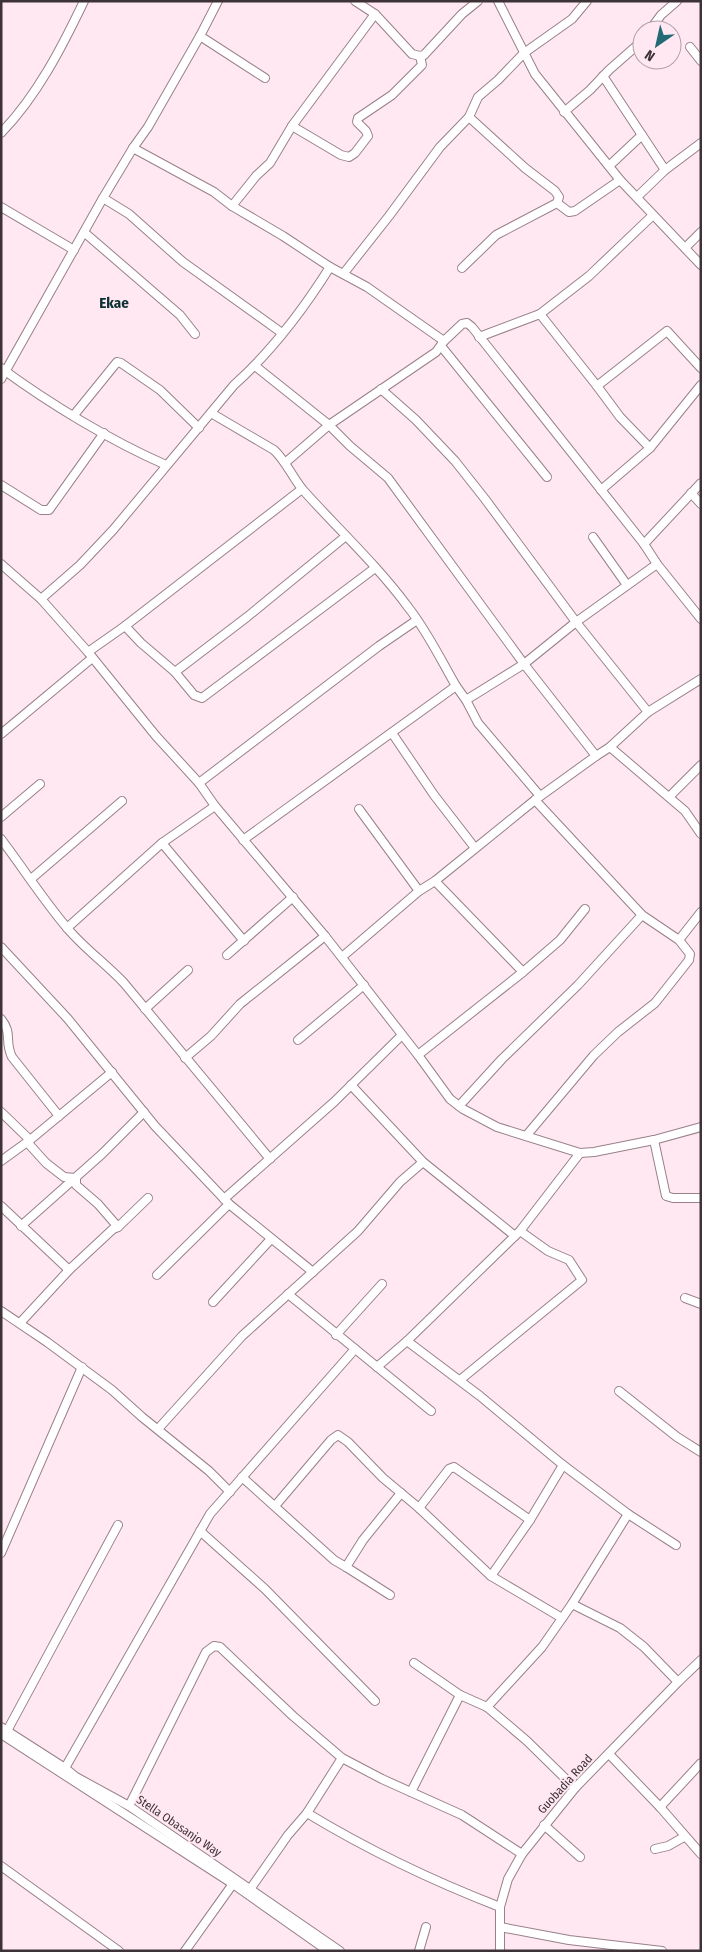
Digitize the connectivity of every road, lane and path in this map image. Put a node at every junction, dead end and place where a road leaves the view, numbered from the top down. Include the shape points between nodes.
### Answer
1 (84, 1) edge
2 (218, 1) edge
3 (355, 1) edge
4 (478, 1) edge
5 (498, 1) edge
6 (587, 1) edge
7 (677, 1) edge
8 (375, 14) junction
9 (657, 20) edge
10 (200, 36) junction
11 (690, 47) dead end
12 (632, 50) edge
13 (524, 53) junction
14 (420, 56) junction
15 (701, 61) edge
16 (603, 76) junction
17 (265, 78) dead end
18 (564, 112) junction
19 (469, 117) junction
20 (292, 126) junction
21 (1, 133) edge
22 (642, 136) junction
23 (701, 143) edge
24 (133, 148) junction
25 (609, 166) junction
26 (665, 170) junction
27 (620, 180) junction
28 (637, 196) junction
29 (103, 198) junction
30 (557, 203) junction
31 (1, 206) edge
32 (232, 206) junction
33 (653, 215) junction
34 (701, 232) edge
35 (85, 233) junction
36 (685, 248) junction
37 (74, 250) junction
38 (701, 265) edge
39 (330, 266) junction
40 (462, 268) dead end
41 (344, 273) junction
42 (540, 314) junction
43 (282, 333) junction
44 (195, 334) dead end
45 (479, 336) junction
46 (443, 343) junction
47 (255, 366) junction
48 (701, 368) edge
49 (4, 370) edge
50 (1, 379) edge
51 (701, 385) edge
52 (598, 386) junction
53 (382, 389) junction
54 (211, 413) junction
55 (74, 415) junction
56 (329, 426) junction
57 (199, 428) junction
58 (104, 433) junction
59 (650, 448) junction
60 (285, 463) junction
61 (166, 465) junction
62 (548, 477) dead end
63 (701, 483) edge
64 (1, 485) edge
65 (302, 489) junction
66 (601, 490) junction
67 (691, 493) junction
68 (701, 504) edge
69 (346, 536) junction
70 (593, 537) dead end
71 (644, 544) junction
72 (1, 564) edge
73 (657, 564) junction
74 (375, 568) junction
75 (627, 585) junction
76 (41, 599) junction
77 (701, 619) edge
78 (417, 620) junction
79 (576, 622) junction
80 (126, 626) junction
81 (90, 655) junction
82 (524, 664) junction
83 (175, 672) junction
84 (701, 679) edge
85 (456, 686) junction
86 (466, 700) junction
87 (648, 712) junction
88 (392, 733) junction
89 (1, 734) edge
90 (610, 747) junction
91 (596, 756) junction
92 (701, 765) edge
93 (199, 783) junction
94 (40, 784) dead end
95 (669, 797) junction
96 (537, 798) junction
97 (122, 801) dead end
98 (215, 806) junction
99 (359, 809) dead end
100 (1, 818) edge
101 (701, 834) edge
102 (1, 838) edge
103 (243, 840) junction
104 (162, 843) junction
105 (475, 848) junction
106 (31, 879) junction
107 (435, 881) junction
108 (419, 891) junction
109 (293, 897) junction
110 (585, 909) dead end
111 (701, 912) edge
112 (642, 915) junction
113 (67, 928) junction
114 (326, 936) junction
115 (679, 940) junction
116 (244, 941) junction
117 (1, 947) edge
118 (227, 955) dead end
119 (342, 957) junction
120 (188, 970) dead end
121 (523, 972) junction
122 (364, 985) junction
123 (145, 1009) junction
124 (1, 1019) edge
125 (402, 1035) junction
126 (298, 1040) dead end
127 (418, 1055) junction
128 (185, 1058) junction
129 (112, 1072) junction
130 (351, 1086) junction
131 (459, 1106) junction
132 (1, 1112) edge
133 (144, 1112) junction
134 (58, 1116) junction
135 (701, 1127) edge
136 (526, 1136) junction
137 (654, 1140) junction
138 (28, 1141) junction
139 (580, 1153) junction
140 (270, 1159) junction
141 (1, 1161) edge
142 (423, 1162) junction
143 (76, 1178) junction
144 (148, 1198) dead end
145 (701, 1198) edge
146 (227, 1201) junction
147 (1, 1206) edge
148 (21, 1226) junction
149 (118, 1227) junction
150 (517, 1233) junction
151 (272, 1239) junction
152 (69, 1270) junction
153 (313, 1272) junction
154 (157, 1275) dead end
155 (382, 1284) dead end
156 (288, 1294) junction
157 (685, 1298) dead end
158 (213, 1302) dead end
159 (701, 1304) edge
160 (1, 1312) edge
161 (20, 1323) junction
162 (336, 1335) junction
163 (407, 1340) junction
164 (355, 1349) junction
165 (377, 1367) junction
166 (82, 1368) junction
167 (460, 1380) junction
168 (619, 1391) dead end
169 (431, 1411) dead end
170 (158, 1429) junction
171 (701, 1452) edge
172 (563, 1465) junction
173 (242, 1477) junction
174 (230, 1492) junction
175 (401, 1493) junction
176 (276, 1506) junction
177 (419, 1508) junction
178 (628, 1514) junction
179 (530, 1520) junction
180 (118, 1525) dead end
181 (200, 1531) junction
182 (676, 1545) dead end
183 (1, 1553) edge
184 (346, 1567) junction
185 (491, 1576) junction
186 (390, 1595) dead end
187 (572, 1604) junction
188 (562, 1618) junction
189 (701, 1660) edge
190 (414, 1663) dead end
191 (678, 1682) junction
192 (460, 1695) junction
193 (375, 1701) dead end
194 (487, 1707) junction
195 (3, 1731) edge
196 (609, 1754) junction
197 (342, 1758) junction
198 (701, 1763) edge
199 (66, 1768) junction
200 (80, 1782) junction
201 (574, 1788) junction
202 (411, 1792) junction
203 (129, 1806) junction
204 (660, 1807) junction
205 (307, 1813) junction
206 (544, 1825) junction
207 (684, 1837) junction
208 (655, 1849) dead end
209 (522, 1854) junction
210 (701, 1854) edge
211 (580, 1857) dead end
212 (1, 1866) edge
213 (235, 1881) junction
214 (251, 1888) junction
215 (500, 1907) junction
216 (426, 1927) dead end
217 (500, 1927) junction
218 (119, 1951) edge
219 (185, 1951) edge
220 (328, 1951) edge
221 (340, 1951) edge
222 (418, 1951) edge
223 (500, 1951) edge
224 (662, 1951) edge

1 - 21 street via 65,41
2 - 10 street
3 - 8 street
4 - 14 street
5 - 13 street
6 - 13 street via 572,19
7 - 9 street
8 - 14 street via 412,54
8 - 20 street
10 - 17 street
10 - 24 street
11 - 15 street
12 - 16 street
13 - 18 street via 535,74
13 - 19 street via 478,97
14 - 20 street via 422,65 417,72 392,95 358,118 357,122 368,136 349,157
16 - 18 street
16 - 22 street
18 - 25 street
19 - 30 street via 555,191 559,197
19 - 41 street via 440,148
20 - 32 street via 270,163
22 - 25 street
22 - 26 street
23 - 26 street
24 - 29 street
24 - 32 street via 214,192
25 - 27 street
26 - 28 street
27 - 28 street
27 - 30 street via 575,212 569,212
28 - 33 street
29 - 35 street
29 - 43 street via 129,214 183,262
30 - 40 street via 496,235
31 - 37 street
32 - 39 street
33 - 36 street
33 - 42 street via 589,276
34 - 36 street
35 - 37 street
35 - 44 street via 180,315
36 - 38 street
37 - 49 street
39 - 41 street
39 - 43 street
41 - 46 street
42 - 45 street
42 - 52 street
43 - 47 street
45 - 46 street via 467,323
45 - 66 street
46 - 53 street via 436,352
46 - 62 street
47 - 54 street
47 - 56 street
48 - 52 street via 667,331
49 - 50 street
49 - 55 street
51 - 59 street
52 - 59 street via 620,418
53 - 56 street
53 - 79 street via 455,461
54 - 57 street
54 - 60 street via 274,450
55 - 57 street via 116,362 160,390
55 - 58 street
56 - 60 street
56 - 82 street via 388,478
57 - 61 street
58 - 61 street
58 - 64 street via 48,510 41,510
59 - 66 street
60 - 65 street
61 - 76 street via 113,530
63 - 67 street
65 - 69 street
65 - 80 street
66 - 71 street
67 - 68 street
67 - 71 street
69 - 74 street
69 - 83 street
70 - 75 street
71 - 73 street
72 - 76 street
73 - 75 street
73 - 77 street
74 - 78 street
74 - 83 street via 202,698 194,696
75 - 79 street
76 - 81 street
78 - 85 street
78 - 93 street
79 - 82 street
79 - 87 street
80 - 81 street
80 - 83 street
81 - 89 street
81 - 93 street
82 - 86 street
82 - 91 street
84 - 87 street
85 - 86 street
85 - 88 street
86 - 96 street via 478,723
87 - 90 street
88 - 103 street
88 - 105 street
90 - 91 street
90 - 95 street
91 - 96 street
92 - 95 street
93 - 98 street
94 - 100 street
95 - 101 street via 685,810
96 - 105 street
96 - 112 street
97 - 106 street
98 - 103 street
98 - 104 street
99 - 108 street
102 - 106 street
103 - 109 street
104 - 113 street
104 - 116 street
105 - 107 street
106 - 113 street
107 - 108 street
107 - 121 street
108 - 119 street
109 - 114 street
109 - 116 street
110 - 121 street via 560,940
111 - 115 street
112 - 115 street
112 - 131 street
113 - 123 street via 106,964
114 - 119 street
114 - 128 street via 240,1004 211,1036
115 - 136 street via 690,954 682,970 655,1003 594,1055
116 - 118 street
117 - 129 street
119 - 122 street
120 - 123 street
121 - 127 street
122 - 125 street
122 - 126 street
123 - 128 street
124 - 134 street via 8,1028 7,1047 12,1057
125 - 127 street
125 - 130 street
127 - 131 street via 450,1099
128 - 140 street
129 - 133 street
129 - 134 street
130 - 140 street
130 - 142 street
131 - 136 street via 486,1122
132 - 138 street
133 - 143 street
133 - 146 street
134 - 138 street
135 - 137 street
136 - 139 street
137 - 139 street
137 - 145 street via 666,1196
138 - 141 street
138 - 143 street via 46,1163 64,1177
139 - 150 street
140 - 146 street
142 - 150 street
142 - 153 street via 400,1182 358,1231
143 - 148 street
143 - 149 street via 76,1185
144 - 149 street
146 - 151 street
146 - 154 street
147 - 148 street
148 - 152 street
149 - 152 street
150 - 163 street
150 - 167 street via 569,1260 582,1280
151 - 153 street
151 - 158 street
152 - 161 street
153 - 156 street
155 - 162 street
156 - 162 street
156 - 170 street via 242,1336
157 - 159 street
160 - 161 street
161 - 166 street
162 - 164 street
163 - 165 street
163 - 167 street
164 - 165 street
164 - 173 street
165 - 169 street
166 - 170 street
166 - 183 street
167 - 172 street
168 - 171 street
170 - 174 street
172 - 178 street
172 - 179 street
173 - 174 street
173 - 176 street
174 - 181 street
175 - 176 street via 338,1435
175 - 177 street
175 - 184 street
176 - 184 street via 334,1560
177 - 179 street via 449,1469 454,1467
177 - 185 street
178 - 182 street
178 - 187 street
179 - 185 street
180 - 195 street
181 - 193 street via 265,1589
181 - 199 street
184 - 186 street
185 - 188 street
187 - 188 street
187 - 191 street via 620,1628
188 - 194 street via 542,1647
189 - 191 street, Guobadia Road
190 - 192 street
191 - 196 street, Guobadia Road
192 - 194 street
192 - 202 street
194 - 201 street
195 - 199 street, Stella Obasanjo Way
195 - 200 street
196 - 201 street, Guobadia Road
196 - 204 street
197 - 202 street
197 - 203 street via 220,1647 214,1646 206,1652
197 - 205 street
198 - 204 street
199 - 200 street, Stella Obasanjo Way
200 - 203 street, Stella Obasanjo Way
200 - 213 street
201 - 206 street, Guobadia Road
202 - 209 street via 462,1815
203 - 213 street, Stella Obasanjo Way
204 - 207 street
205 - 214 street
205 - 215 street via 410,1868
206 - 209 street, Guobadia Road
206 - 211 street
207 - 208 street
207 - 210 street
209 - 215 street, Guobadia Road via 508,1879
212 - 218 street
213 - 214 street, Stella Obasanjo Way
213 - 219 street
213 - 220 street
214 - 221 street, Stella Obasanjo Way
215 - 217 street, Guobadia Road
216 - 222 street
217 - 223 street, Guobadia Road
217 - 224 street via 569,1940

